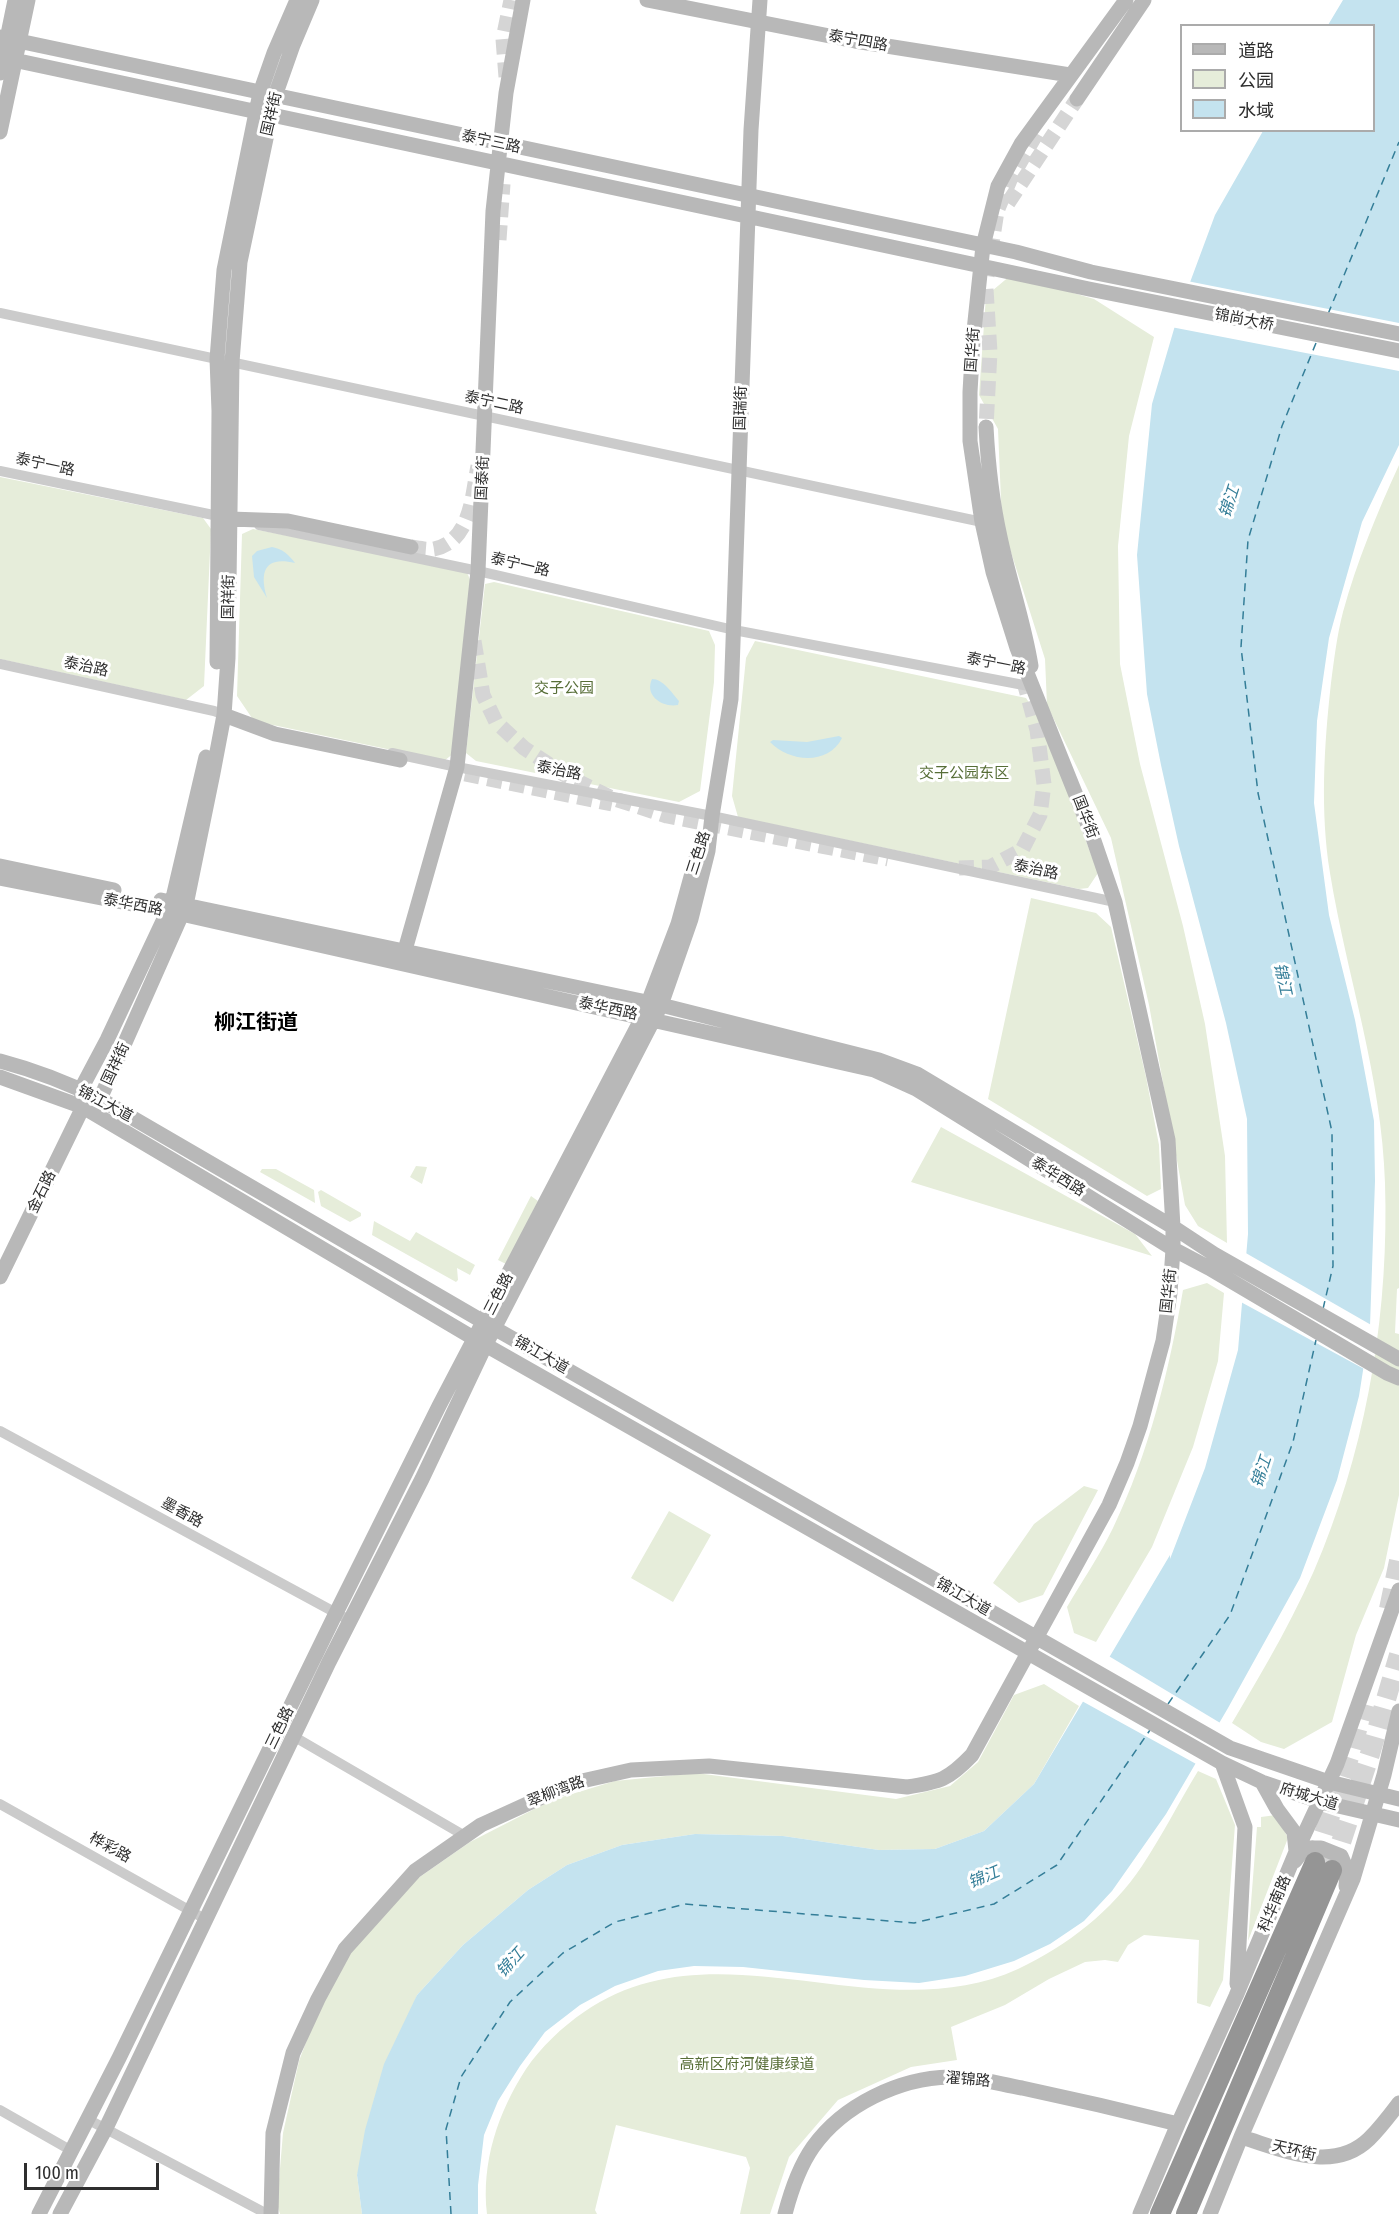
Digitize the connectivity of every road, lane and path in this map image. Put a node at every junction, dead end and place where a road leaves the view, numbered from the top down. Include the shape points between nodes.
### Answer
1 (15, 0) edge
2 (28, 0) edge
3 (297, 0) edge
4 (312, 0) edge
5 (523, 0) edge
6 (647, 0) edge
7 (760, 0) edge
8 (1126, 0) edge
9 (1144, 0) edge
10 (758, 22) junction
11 (9, 39) edge
12 (5, 62) edge
13 (1070, 75) junction
14 (267, 94) junction
15 (1077, 99) tunnel mouth
16 (264, 112) junction
17 (0, 132) edge
18 (500, 144) junction
19 (498, 162) junction
20 (748, 196) junction
21 (748, 216) junction
22 (983, 246) junction
23 (981, 265) junction
24 (0, 313) edge
25 (1399, 334) edge
26 (1399, 351) edge
27 (224, 361) junction
28 (485, 416) junction
29 (986, 428) tunnel mouth
30 (739, 470) junction
31 (0, 471) edge
32 (224, 518) junction
33 (982, 522) junction
34 (411, 547) tunnel mouth
35 (478, 571) junction
36 (734, 630) junction
37 (0, 664) edge
38 (1034, 687) junction
39 (219, 713) junction
40 (400, 760) dead end
41 (457, 767) junction
42 (712, 816) junction
43 (0, 866) edge
44 (0, 878) edge
45 (1115, 902) junction
46 (177, 908) junction
47 (405, 950) junction
48 (651, 1011) junction
49 (0, 1061) edge
50 (0, 1077) edge
51 (81, 1089) junction
52 (100, 1099) junction
53 (83, 1107) junction
54 (1173, 1227) junction
55 (1173, 1249) junction
56 (1211, 1261) junction
57 (0, 1277) edge
58 (489, 1325) junction
59 (481, 1342) junction
60 (1395, 1358) edge
61 (1393, 1376) edge
62 (0, 1431) edge
63 (1399, 1590) edge
64 (342, 1617) junction
65 (1036, 1639) junction
66 (1028, 1653) junction
67 (1077, 1662) joint
68 (1070, 1677) joint
69 (1399, 1711) edge
70 (293, 1736) junction
71 (1222, 1763) junction
72 (1262, 1782) junction
73 (1329, 1782) junction
74 (1379, 1794) junction
75 (1399, 1798) edge
76 (1321, 1802) junction
77 (0, 1804) edge
78 (1373, 1814) junction
79 (1399, 1820) edge
80 (465, 1836) junction
81 (1293, 1859) junction
82 (1346, 1898) junction
83 (198, 1915) junction
84 (1236, 1996) junction
85 (1399, 2103) edge
86 (0, 2110) edge
87 (89, 2120) junction
88 (1178, 2124) junction
89 (106, 2128) junction
90 (1241, 2137) junction
91 (72, 2151) junction
92 (39, 2214) edge
93 (60, 2214) edge
94 (269, 2214) edge
95 (785, 2214) edge
96 (1140, 2214) edge
97 (1160, 2214) edge
98 (1186, 2214) edge
99 (1210, 2214) edge

1 - 11 street
2 - 11 street
3 - 14 street, 国祥街 via 274,52
4 - 14 street, 国祥街
5 - 18 street, 国泰街
6 - 10 street, 泰宁四路
7 - 10 street, 国瑞街
8 - 13 street, 国华街
9 - 15 street
10 - 13 street, 泰宁四路
10 - 20 street, 国瑞街
11 - 12 street
11 - 14 street, 泰宁三路
12 - 16 street, 泰宁三路
12 - 17 street
13 - 22 street, 国华街 via 1021,144 998,186
14 - 16 street, 国祥街
14 - 18 street, 泰宁三路
16 - 19 street, 泰宁三路
16 - 27 street, 国祥街 via 224,270
18 - 19 street, 国泰街
18 - 20 street, 泰宁三路
19 - 21 street, 泰宁三路
19 - 28 street, 国泰街
20 - 21 street, 国瑞街
20 - 22 street, 泰宁三路
21 - 23 street, 泰宁三路
21 - 30 street, 国瑞街
22 - 23 street, 国华街
22 - 25 street, 锦尚大桥 via 1091,272
23 - 26 street, 锦尚大桥
23 - 33 street, 国华街 via 973,340 970,441
24 - 27 street, 泰宁二路
27 - 28 street, 泰宁二路
27 - 32 street, 国祥街
28 - 30 street, 泰宁二路
28 - 35 street, 国泰街
29 - 38 street via 999,536 1027,642
30 - 33 street, 泰宁二路
30 - 36 street, 国瑞街
31 - 32 street, 泰宁一路
32 - 34 street via 288,521
32 - 35 street, 泰宁一路
32 - 39 street, 国祥街
33 - 38 street, 国华街 via 993,572
35 - 36 street, 泰宁一路
35 - 41 street, 国泰街
36 - 38 street, 泰宁一路
36 - 42 street, 国瑞街 via 731,699
37 - 39 street, 泰治路
38 - 45 street, 国华街
39 - 40 street via 275,734
39 - 41 street, 泰治路
39 - 46 street, 国祥街
41 - 42 street, 泰治路
41 - 47 street, 国泰街
42 - 45 street, 泰治路
42 - 48 street, 三色路 via 698,850
43 - 46 street, 泰华西路
44 - 46 street, 泰华西路
45 - 54 street, 国华街 via 1168,1140
46 - 47 street, 泰华西路
46 - 48 street, 泰华西路
46 - 51 street, 国祥街
46 - 52 street, 国祥街
47 - 48 street, 泰华西路
48 - 54 street, 泰华西路 via 879,1060 916,1074
48 - 55 street, 泰华西路 via 874,1070 916,1089
48 - 58 street, 三色路
49 - 51 street, 锦江大道
50 - 53 street, 锦江大道
51 - 52 street, 锦江大道
51 - 53 street, 国祥街
52 - 53 street, 国祥街
52 - 58 street, 锦江大道
53 - 57 street, 金石路
53 - 59 street, 锦江大道
54 - 55 street, 国华街
54 - 56 street, 泰华西路
55 - 56 street, 泰华西路
55 - 65 street, 国华街 via 1163,1341 1140,1426 1109,1505
56 - 60 street
56 - 61 street
58 - 59 street, 三色路
58 - 65 street, 锦江大道
59 - 64 street, 三色路
59 - 66 street, 锦江大道
62 - 64 street, 墨香路
63 - 73 street, 科华南路
64 - 70 street, 三色路
64 - 83 street, 三色路
65 - 66 street, 国华街
65 - 67 street, 锦江大道
66 - 68 street, 锦江大道
66 - 80 street, 翠柳湾路 via 972,1755 955,1773 933,1783 907,1787 709,1766 632,1770 573,1783 481,1824
67 - 73 street, 府城大道 via 1230,1748
68 - 71 street, 府城大道
69 - 74 street
70 - 80 street
70 - 83 street, 三色路
71 - 72 street, 府城大道
71 - 84 street via 1245,1827
72 - 76 street, 府城大道
72 - 81 street via 1294,1832
73 - 74 street, 府城大道
73 - 76 street, 科华南路
74 - 75 street, 府城大道
74 - 78 street
76 - 78 street, 府城大道
76 - 81 street, 科华南路
77 - 83 street, 桦彩路
78 - 79 street, 府城大道
78 - 82 street
80 - 94 street, 翠柳湾路 via 416,1871 345,1949 318,1999 293,2053 273,2133
81 - 82 street via 1305,1848 1321,1848 1341,1856 1347,1870
81 - 84 street, 科华南路
82 - 90 street
83 - 87 street, 三色路
83 - 89 street, 三色路
84 - 88 street, 科华南路
85 - 90 street, 天环街 via 1368,2140 1348,2153 1322,2158
86 - 91 street
87 - 89 street
87 - 91 street, 三色路
88 - 95 street, 濯锦路 via 988,2081 952,2076 916,2080 871,2097 832,2125 813,2148 793,2184
88 - 96 street, 科华南路
89 - 93 street, 三色路
89 - 94 street
90 - 99 street
91 - 92 street, 三色路
97 - 98 highway, 科华南路 via 1323,1866

